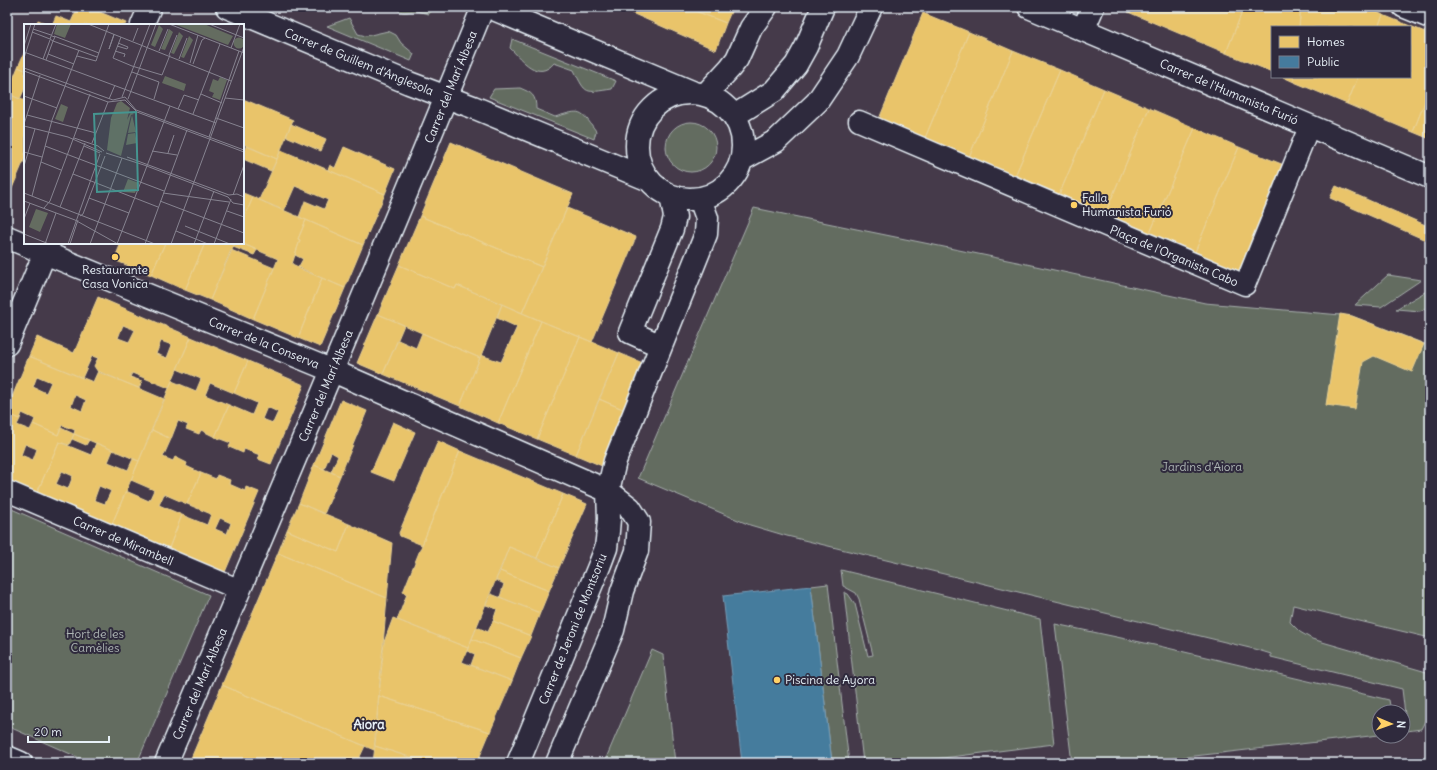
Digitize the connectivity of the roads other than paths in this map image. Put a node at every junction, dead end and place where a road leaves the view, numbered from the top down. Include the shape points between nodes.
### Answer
1 (150, 7) edge
2 (227, 7) edge
3 (483, 7) edge
4 (489, 7) edge
5 (766, 7) edge
6 (823, 7) edge
7 (871, 7) edge
8 (1029, 7) edge
9 (1093, 7) edge
10 (1403, 7) edge
11 (1430, 18) edge
12 (142, 24) edge
13 (1083, 30) junction
14 (699, 94) junction
15 (446, 97) junction
16 (734, 116) junction
17 (859, 121) dead end
18 (1309, 127) junction
19 (741, 160) junction
20 (1430, 177) edge
21 (647, 179) junction
22 (671, 196) junction
23 (700, 199) junction
24 (7, 237) edge
25 (24, 242) edge
26 (32, 244) edge
27 (47, 248) edge
28 (7, 344) edge
29 (660, 346) junction
30 (332, 371) junction
31 (7, 491) edge
32 (608, 491) junction
33 (240, 590) junction
34 (7, 757) edge
35 (20, 763) edge
36 (166, 763) edge
37 (518, 763) edge
38 (558, 763) edge

1 - 12 street
2 - 15 street, Carrer de Guillem d'Anglesola
3 - 15 street, Carrer del Marí Albesa
4 - 14 street
5 - 14 street via 751,28 733,64
6 - 16 street via 796,65 774,92
7 - 19 street via 848,56 817,102 776,141
8 - 13 street, Carrer de l'Humanista Furió
9 - 13 street
10 - 11 street
13 - 18 street, Carrer de l'Humanista Furió
14 - 16 street via 716,100
14 - 21 street via 677,94 663,100 651,109 642,121 636,151
15 - 21 street, Carrer de Guillem d'Anglesola
15 - 30 street, Carrer del Marí Albesa
16 - 19 street via 741,130
17 - 18 street, Plaça de l'Organista Cabo via 1245,285
18 - 20 street, Carrer de l'Humanista Furió
19 - 23 street via 736,174 726,185 714,194
21 - 22 street
22 - 23 street via 686,200
22 - 29 street via 674,217 672,229 630,332
23 - 29 street, Carrer de Jeroni de Montsoriu via 707,218 706,234
24 - 25 street, Carrer de la Conserva
26 - 27 street, Carrer de la Conserva
27 - 28 street
27 - 30 street, Carrer de la Conserva
29 - 32 street, Carrer de Jeroni de Montsoriu via 615,461
30 - 32 street, Carrer de la Conserva
30 - 33 street, Carrer del Marí Albesa
31 - 33 street, Carrer de Mirambell
32 - 37 street, Carrer de Jeroni de Montsoriu via 606,548
32 - 38 street via 630,508 639,522 637,551 622,591 613,630
33 - 36 street, Carrer del Marí Albesa
34 - 35 street

